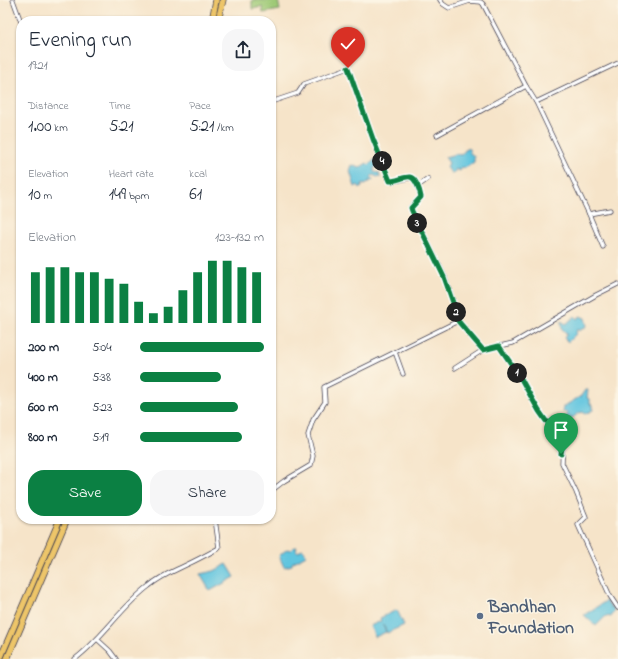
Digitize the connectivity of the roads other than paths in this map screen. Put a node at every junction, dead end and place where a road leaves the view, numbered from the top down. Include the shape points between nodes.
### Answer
1 (14, 0) edge
2 (216, 0) edge
3 (223, 0) edge
4 (440, 0) edge
5 (19, 16) edge
6 (213, 16) edge
7 (219, 16) edge
8 (618, 63) edge
9 (526, 86) junction
10 (276, 100) edge
11 (536, 102) junction
12 (437, 135) dead end
13 (428, 179) dead end
14 (418, 186) junction
15 (610, 210) dead end
16 (590, 214) junction
17 (603, 247) dead end
18 (618, 284) edge
19 (458, 321) junction
20 (499, 346) junction
21 (483, 350) junction
22 (395, 352) junction
23 (455, 368) dead end
24 (403, 374) dead end
25 (276, 487) edge
26 (58, 524) edge
27 (65, 524) edge
28 (216, 524) edge
29 (618, 608) edge
30 (97, 639) junction
31 (0, 659) edge
32 (7, 659) edge
33 (75, 659) edge
34 (116, 659) edge

1 - 5 street
2 - 6 highway
3 - 7 highway
4 - 9 street via 449,8 470,1 483,4
8 - 11 street
9 - 11 street
9 - 12 street
10 - 14 street via 298,93 304,84 348,68 390,181 409,176
11 - 16 street
13 - 14 street
14 - 19 street via 421,197 411,208 444,277
15 - 16 street
16 - 17 street
18 - 20 street via 513,342
19 - 21 street
19 - 22 street
20 - 21 street
20 - 29 street via 546,421 561,432 562,463 586,517 578,524 610,596
21 - 23 street
22 - 24 street
22 - 25 street via 324,387 325,402 313,420 308,436 313,456 311,465
26 - 31 highway
27 - 32 highway
28 - 30 street via 219,548 164,575 127,606
30 - 33 street
30 - 34 street

